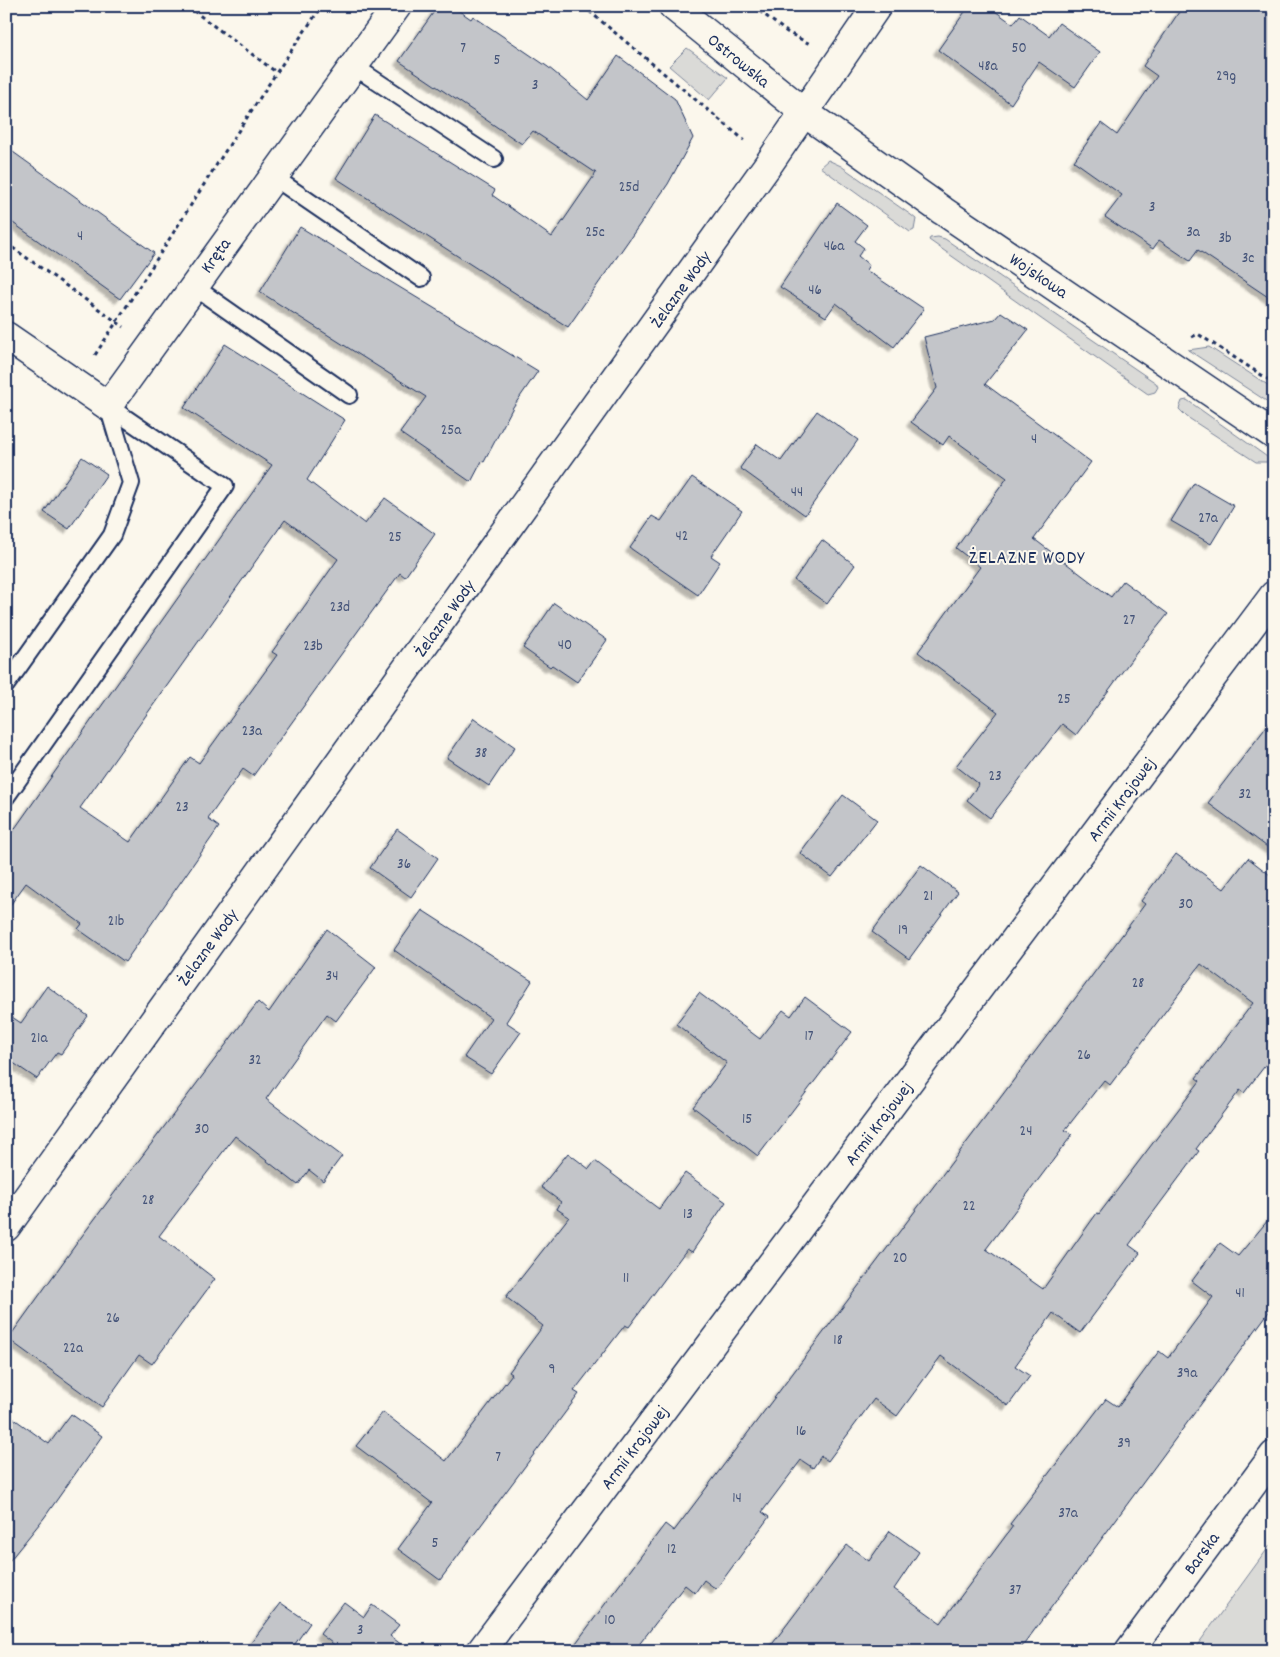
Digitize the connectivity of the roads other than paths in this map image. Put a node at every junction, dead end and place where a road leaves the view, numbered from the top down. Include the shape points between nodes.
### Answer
1 (397, 6) edge
2 (673, 6) edge
3 (877, 6) edge
4 (352, 65) junction
5 (806, 113) junction
6 (494, 159) dead end
7 (272, 176) junction
8 (421, 278) dead end
9 (193, 286) junction
10 (6, 336) edge
11 (349, 395) dead end
12 (108, 406) junction
13 (1274, 435) edge
14 (1274, 595) edge
15 (6, 685) edge
16 (6, 797) edge
17 (6, 1227) edge
18 (1274, 1455) edge
19 (481, 1651) edge
20 (1129, 1651) edge

1 - 4 street, Kręta
2 - 5 street, Ostrowska
3 - 5 street, Żelazne Wody
4 - 6 lane
4 - 7 street, Kręta
5 - 13 street, Wojskowa via 943,211
5 - 17 street, Żelazne Wody
7 - 8 lane
7 - 9 street, Kręta
9 - 11 lane
9 - 12 street, Kręta
10 - 12 street
12 - 15 lane via 131,482 112,535
12 - 16 lane via 225,486
14 - 19 street, Armii Krajowej
18 - 20 street, Barska

